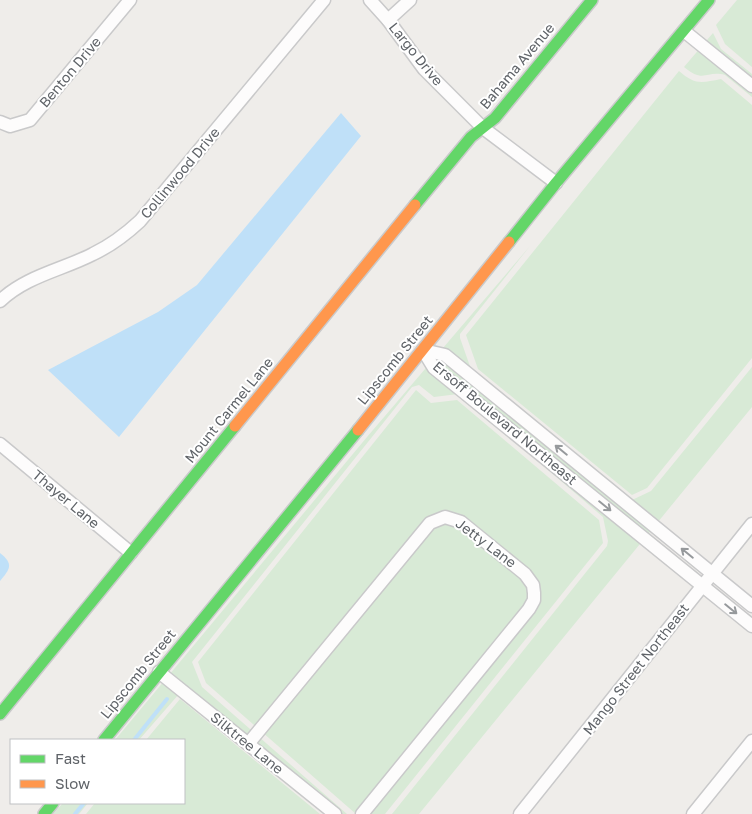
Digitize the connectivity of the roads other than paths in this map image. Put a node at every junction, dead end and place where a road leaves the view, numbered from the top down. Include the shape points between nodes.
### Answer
1 (130, 0) edge
2 (324, 0) edge
3 (370, 0) edge
4 (410, 0) edge
5 (592, 0) edge
6 (709, 0) edge
7 (388, 20) junction
8 (684, 31) junction
9 (752, 86) edge
10 (0, 122) edge
11 (483, 128) junction
12 (556, 183) junction
13 (0, 300) edge
14 (423, 350) junction
15 (505, 404) junction
16 (495, 417) junction
17 (0, 444) edge
18 (599, 482) junction
19 (590, 494) junction
20 (752, 524) edge
21 (131, 553) junction
22 (712, 573) junction
23 (702, 586) junction
24 (752, 606) edge
25 (752, 626) edge
26 (159, 672) junction
27 (0, 714) edge
28 (105, 739) edge
29 (752, 741) edge
30 (248, 744) junction
31 (52, 804) edge
32 (44, 814) edge
33 (335, 814) edge
34 (362, 814) edge
35 (520, 814) edge
36 (693, 814) edge

1 - 10 street, Benton Drive via 30,120 10,126
2 - 13 street, Collinwood Drive via 120,240 92,255 32,278
3 - 7 street, Largo Drive
4 - 7 street
5 - 11 street, Bahama Avenue via 495,118
6 - 8 street, Lipscomb Street
7 - 11 street, Largo Drive via 424,69
8 - 9 street
8 - 12 street, Lipscomb Street
11 - 12 street, Largo Drive
11 - 21 street, Mount Carmel Lane via 471,137
12 - 14 street, Lipscomb Street
14 - 15 street, Ersoff Boulevard Northeast via 445,355
14 - 16 street, Ersoff Boulevard Northeast via 434,368
14 - 26 street, Lipscomb Street
15 - 16 street
18 -> 15 street, Ersoff Boulevard Northeast
16 - 19 street, Ersoff Boulevard Northeast
17 - 21 street, Thayer Lane
18 - 19 street
22 -> 18 street, Ersoff Boulevard Northeast
19 -> 23 street, Ersoff Boulevard Northeast
20 - 22 street, Mango Street Northeast
21 - 27 street, Mount Carmel Lane
22 - 23 street, Mango Street Northeast
22 - 24 street, Ersoff Boulevard Northeast
23 -> 25 street, Ersoff Boulevard Northeast
23 - 35 street, Mango Street Northeast
26 - 28 street, Lipscomb Street
26 - 30 street, Silktree Lane
29 - 36 street
30 - 33 street, Silktree Lane
30 - 34 street, Jetty Lane via 430,523 445,516 462,522 526,574 533,585 534,600
31 - 32 street

